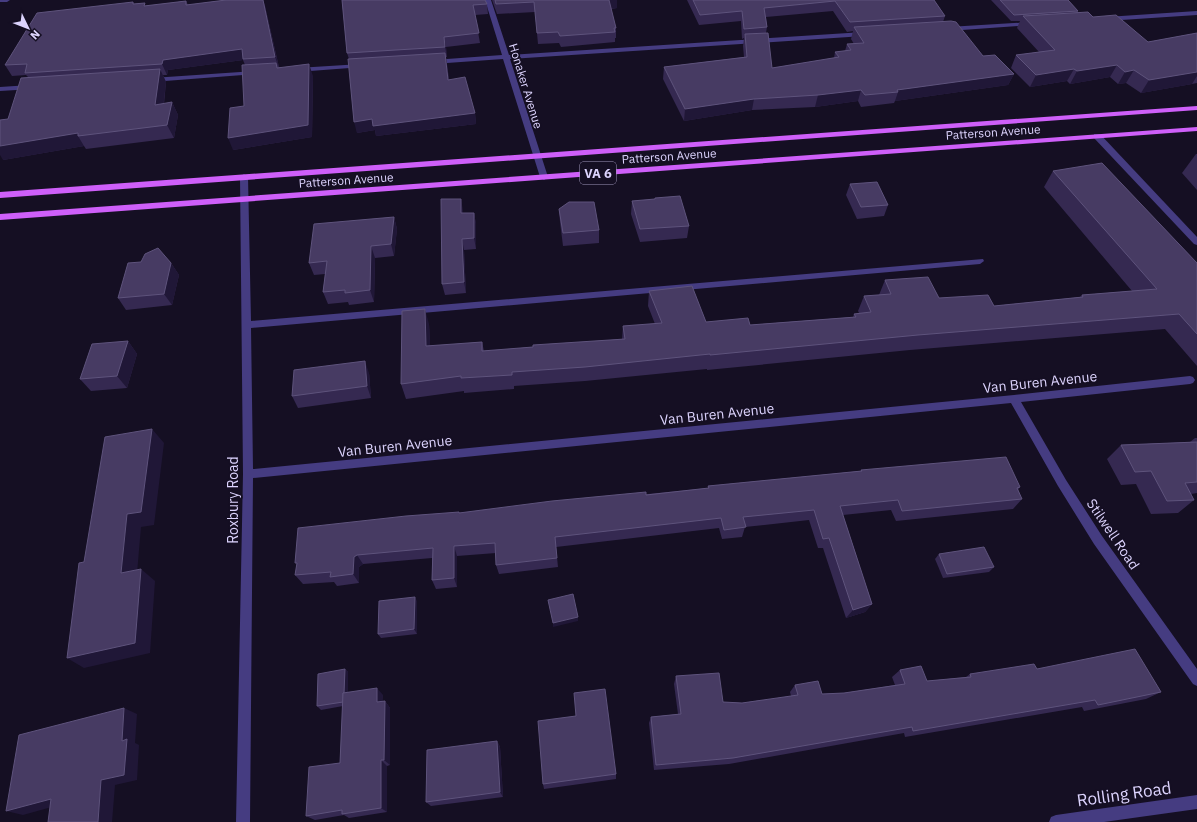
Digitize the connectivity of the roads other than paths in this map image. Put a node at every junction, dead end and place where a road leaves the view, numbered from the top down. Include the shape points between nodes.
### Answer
1 (0, 0) edge
2 (7, 0) edge
3 (488, 0) edge
4 (1197, 14) edge
5 (1102, 20) edge
6 (1038, 24) edge
7 (943, 30) edge
8 (871, 34) edge
9 (506, 57) junction
10 (426, 62) edge
11 (371, 66) edge
12 (291, 71) edge
13 (260, 73) edge
14 (141, 80) edge
15 (39, 87) edge
16 (0, 89) edge
17 (1197, 108) edge
18 (1197, 129) edge
19 (1097, 136) junction
20 (536, 156) junction
21 (544, 177) junction
22 (244, 178) junction
23 (0, 195) edge
24 (246, 199) junction
25 (0, 218) edge
26 (1196, 240) edge
27 (980, 261) dead end
28 (246, 325) junction
29 (1190, 380) dead end
30 (1014, 399) junction
31 (248, 474) junction
32 (1197, 680) edge
33 (1197, 802) edge
34 (243, 822) edge
35 (1056, 822) edge

1 - 2 street
3 - 9 street, Honaker Avenue
4 - 5 street
6 - 7 street
8 - 9 street
9 - 10 street
9 - 20 street, Honaker Avenue
11 - 12 street
13 - 14 street
15 - 16 street
17 - 20 main road, Patterson Avenue / VA 6
18 - 19 main road, Patterson Avenue / VA 6
19 - 21 main road, Patterson Avenue / VA 6
19 - 26 street
20 - 21 street, Honaker Avenue
20 - 22 main road, Patterson Avenue / VA 6
21 - 24 main road, Patterson Avenue / VA 6
22 - 23 main road, Patterson Avenue / VA 6
22 - 24 street, Roxbury Road
24 - 25 main road, Patterson Avenue / VA 6
24 - 28 street, Roxbury Road
27 - 28 street
28 - 31 street, Roxbury Road
29 - 30 street, Van Buren Avenue
30 - 31 street, Van Buren Avenue
30 - 32 street, Stilwell Road via 1098,540
31 - 34 street, Roxbury Road
33 - 35 street, Rolling Road

